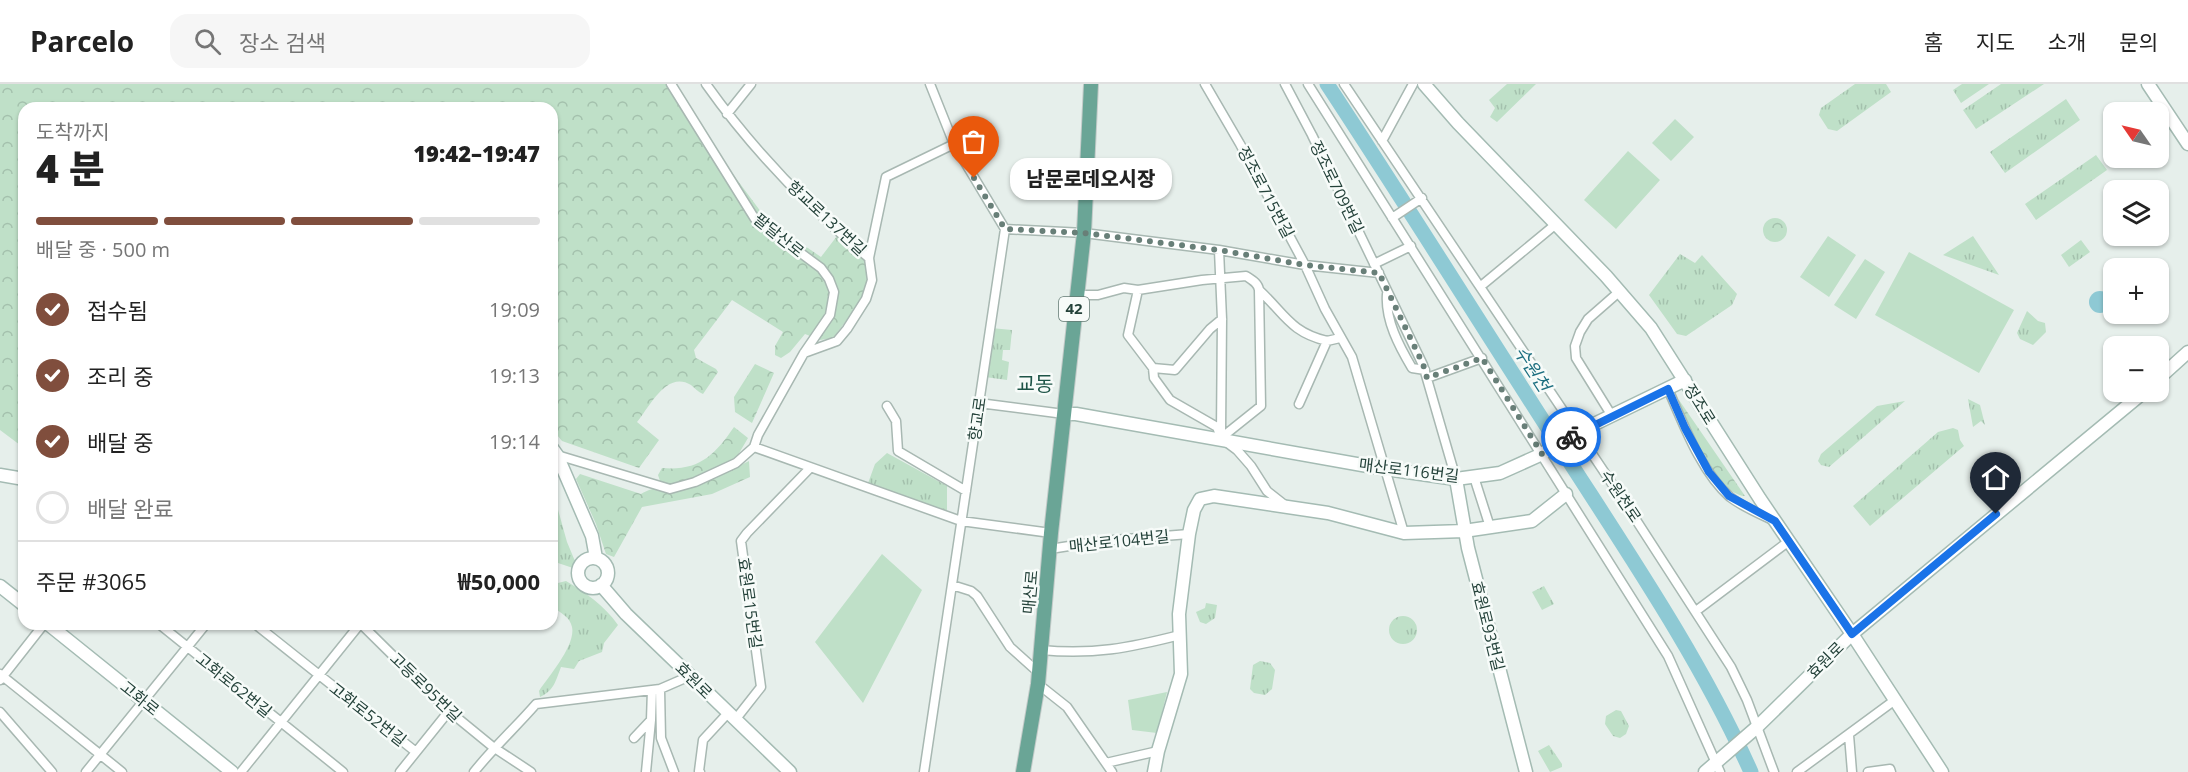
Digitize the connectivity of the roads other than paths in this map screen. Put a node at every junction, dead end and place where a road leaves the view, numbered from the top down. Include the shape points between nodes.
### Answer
1 (671, 84) edge
2 (706, 84) edge
3 (751, 84) edge
4 (930, 84) edge
5 (1091, 84) edge
6 (1205, 84) edge
7 (1285, 84) edge
8 (1308, 84) edge
9 (1344, 84) edge
10 (1413, 84) edge
11 (1424, 84) edge
12 (2148, 84) edge
13 (727, 114) junction
14 (1382, 141) junction
15 (954, 144) junction
16 (2188, 144) edge
17 (1422, 198) junction
18 (1392, 218) junction
19 (1556, 224) junction
20 (1005, 229) junction
21 (1084, 233) junction
22 (1411, 246) junction
23 (1219, 250) junction
24 (869, 258) junction
25 (1374, 264) junction
26 (1305, 265) junction
27 (1379, 273) junction
28 (1220, 279) junction
29 (1481, 286) junction
30 (1138, 290) junction
31 (1259, 291) junction
32 (1387, 291) junction
33 (1620, 291) junction
34 (1076, 296) junction
35 (1222, 319) junction
36 (1340, 338) junction
37 (1328, 341) junction
38 (2188, 352) edge
39 (804, 353) junction
40 (1482, 358) junction
41 (1153, 368) junction
42 (2169, 369) edge
43 (1426, 374) junction
44 (1685, 381) junction
45 (1668, 389) junction
46 (2132, 402) edge
47 (979, 403) junction
48 (1299, 404) dead end
49 (887, 406) dead end
50 (1064, 414) junction
51 (1612, 416) junction
52 (1576, 434) junction
53 (1221, 438) junction
54 (754, 447) junction
55 (558, 452) edge
56 (1544, 453) junction
57 (558, 458) edge
58 (810, 468) junction
59 (1386, 469) junction
60 (0, 475) edge
61 (1474, 477) junction
62 (18, 478) edge
63 (1456, 479) junction
64 (966, 491) junction
65 (1566, 494) junction
66 (1287, 507) junction
67 (961, 521) junction
68 (1775, 521) junction
69 (1490, 527) junction
70 (1464, 531) junction
71 (1404, 533) junction
72 (1051, 534) junction
73 (1189, 534) junction
74 (1789, 541) junction
75 (1050, 549) junction
76 (596, 558) junction
77 (601, 585) junction
78 (952, 585) junction
79 (0, 586) edge
80 (18, 600) edge
81 (1696, 611) junction
82 (41, 630) edge
83 (54, 630) edge
84 (166, 630) edge
85 (201, 630) edge
86 (263, 630) edge
87 (356, 630) edge
88 (367, 630) edge
89 (1852, 634) junction
90 (1180, 635) junction
91 (187, 647) junction
92 (1041, 650) junction
93 (319, 675) junction
94 (690, 676) junction
95 (1, 677) edge
96 (1039, 678) junction
97 (656, 690) junction
98 (143, 700) junction
99 (1895, 700) junction
100 (448, 711) junction
101 (0, 712) edge
102 (732, 716) junction
103 (651, 720) junction
104 (281, 722) junction
105 (1753, 730) junction
106 (1849, 735) junction
107 (634, 738) dead end
108 (493, 747) junction
109 (1158, 751) junction
110 (416, 752) junction
111 (100, 754) junction
112 (1106, 763) junction
113 (1719, 764) edge
114 (674, 771) edge
115 (52, 772) edge
116 (86, 772) edge
117 (122, 772) edge
118 (232, 772) edge
119 (241, 772) edge
120 (343, 772) edge
121 (400, 772) edge
122 (474, 772) edge
123 (531, 772) edge
124 (646, 772) edge
125 (700, 772) edge
126 (790, 772) edge
127 (924, 772) edge
128 (1023, 772) edge
129 (1112, 772) edge
130 (1154, 772) edge
131 (1526, 772) edge
132 (1705, 772) edge
133 (1774, 772) edge
134 (1797, 772) edge
135 (1852, 772) edge
136 (1868, 772) edge
137 (1891, 772) edge
138 (1942, 772) edge

1 - 39 street, 팔달산로 via 755,219 822,268 829,279 834,292 830,315
2 - 13 street, 향교로137번길
3 - 13 street
4 - 15 street
5 - 21 main road, 매산로 / 42
6 - 26 street, 정조로715번길
7 - 25 street, 정조로709번길
8 - 18 street
9 - 14 street, 수원천로
10 - 14 street
11 - 19 street, 정조로
12 - 16 street
13 - 24 street, 향교로137번길 via 827,223
14 - 17 street, 수원천로
15 - 20 street
15 - 24 street, 향교로137번길 via 886,177
17 - 18 street
17 - 29 street, 수원천로
18 - 22 street
19 - 29 street
19 - 33 street, 정조로
20 - 21 street
20 - 47 street, 향교로
21 - 23 street
21 - 34 main road, 매산로 / 42
22 - 25 street
22 - 40 street
23 - 26 street
23 - 28 street
24 - 39 street via 872,280 866,299 847,329 837,341
25 - 27 street, 정조로709번길
26 - 27 street
26 - 36 street, 정조로715번길
27 - 32 street, 정조로709번길
28 - 30 street
28 - 31 street via 1246,276
28 - 35 street
29 - 52 street, 수원천로
30 - 34 street via 1124,288
30 - 41 street via 1128,335
31 - 37 street via 1295,328
31 - 53 street via 1261,406
32 - 43 street, 정조로709번길
32 - 43 street, 정조로709번길 via 1386,307 1402,351 1412,368
33 - 44 street, 정조로 via 1651,328
33 - 51 street via 1588,319 1575,346 1576,358
34 - 50 main road, 매산로 / 42
35 - 41 street via 1175,370
35 - 53 street
36 - 37 street
36 - 59 street, 정조로715번길 via 1352,357
37 - 48 street
38 - 42 street
39 - 54 street, 팔달산로
40 - 43 street
40 - 56 street
41 - 53 street via 1154,378 1170,400 1217,427
43 - 63 street, 정조로709번길
44 - 45 street, 매산로116번길
44 - 68 street, 정조로
45 - 51 street, 매산로116번길
45 - 68 street, 정조로 via 1709,472 1729,496
46 - 89 street, 효원로
47 - 50 street
47 - 64 street, 향교로
49 - 64 street via 896,421 898,451
50 - 53 street, 매산로116번길
50 - 72 main road, 매산로 / 42
51 - 52 street, 매산로116번길
52 - 56 street, 매산로116번길
52 - 81 street, 수원천로
53 - 59 street, 매산로116번길
53 - 66 street via 1251,466 1267,491
54 - 55 street, 팔달산로 via 736,463 670,489
54 - 58 street
56 - 61 street, 매산로116번길 via 1500,473
56 - 65 street
57 - 76 street via 592,536
58 - 67 street
58 - 102 street, 효원로15번길 via 741,541 761,687
59 - 63 street, 매산로116번길
59 - 71 street, 정조로715번길
60 - 62 street
61 - 63 street, 매산로116번길
61 - 69 street
63 - 70 street, 효원로93번길
64 - 67 street, 향교로
65 - 69 street via 1532,521
65 - 113 street via 1668,656
66 - 71 street via 1328,513
66 - 73 street via 1214,496 1200,499
67 - 72 street
67 - 78 street, 향교로
68 - 74 street, 정조로
69 - 70 street
70 - 71 street
70 - 131 street, 효원로93번길
72 - 75 main road, 매산로 / 42
73 - 75 street, 매산로104번길
73 - 90 street
74 - 81 street
74 - 89 street, 정조로
75 - 92 main road, 매산로 / 42
76 - 77 street via 608,570
76 - 77 street, 효원로 via 584,561 578,574 586,586
77 - 94 street, 효원로
78 - 96 street via 977,596 1010,647
78 - 127 street, 향교로
79 - 80 street
81 - 105 street, 수원천로 via 1747,700
82 - 95 street
83 - 98 street, 고화로
84 - 91 street, 고화로62번길
85 - 91 street
86 - 93 street
87 - 93 street, 고화로62번길
88 - 100 street, 고등로95번길
89 - 99 street, 정조로
89 - 105 street, 효원로
90 - 92 street via 1106,650
90 - 109 street via 1181,674
91 - 98 street
91 - 104 street, 고화로62번길
92 - 96 main road, 매산로 / 42
93 - 104 street, 고화로62번길
93 - 110 street, 고화로52번길
94 - 97 street
94 - 102 street, 효원로
95 - 111 street
96 - 112 street via 1067,707
96 - 128 main road, 매산로 / 42
97 - 103 street
97 - 108 street via 536,704
97 - 114 street via 661,738
98 - 111 street
98 - 118 street, 고화로
99 - 106 street
99 - 138 street, 정조로
100 - 108 street, 고등로95번길
100 - 110 street, 고화로52번길
101 - 115 street
102 - 125 street via 703,740
102 - 126 street, 효원로
103 - 107 street
103 - 124 street
104 - 119 street, 고화로62번길
104 - 120 street
105 - 113 street, 효원로
105 - 133 street, 수원천로
106 - 134 street
106 - 135 street
108 - 122 street
108 - 123 street, 고등로95번길
109 - 112 street
109 - 130 street
110 - 121 street, 고화로52번길
111 - 116 street
111 - 117 street
112 - 129 street
113 - 132 street, 효원로
136 - 137 street

